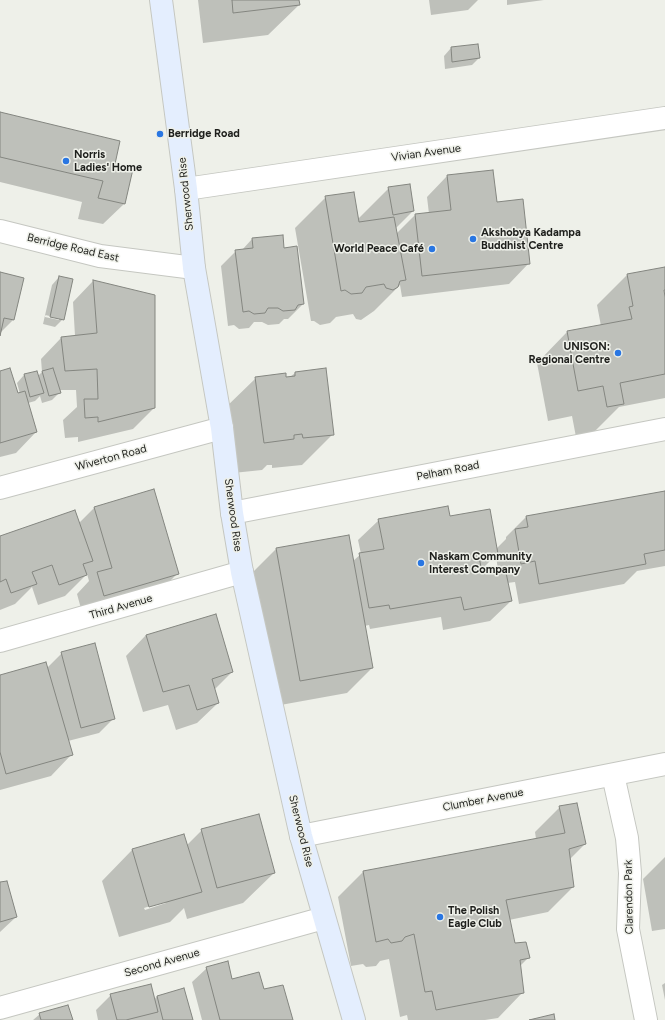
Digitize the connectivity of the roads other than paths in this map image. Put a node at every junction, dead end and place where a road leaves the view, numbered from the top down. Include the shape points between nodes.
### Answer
1 (161, 0) edge
2 (665, 118) edge
3 (186, 189) junction
4 (0, 231) edge
5 (194, 268) junction
6 (222, 428) junction
7 (665, 429) edge
8 (0, 488) edge
9 (232, 513) junction
10 (242, 572) junction
11 (0, 641) edge
12 (665, 764) edge
13 (613, 775) junction
14 (301, 836) junction
15 (324, 918) junction
16 (0, 1008) edge
17 (354, 1020) edge
18 (646, 1020) edge

1 - 3 main road, Sherwood Rise
2 - 3 street, Vivian Avenue
3 - 5 main road, Sherwood Rise
4 - 5 street, Berridge Road East via 100,256
5 - 6 main road, Sherwood Rise
6 - 8 street, Wiverton Road
6 - 9 main road, Sherwood Rise
7 - 9 street, Pelham Road
9 - 10 main road, Sherwood Rise
10 - 11 street, Third Avenue
10 - 14 main road, Sherwood Rise
12 - 13 street, Clumber Avenue
13 - 14 street, Clumber Avenue
13 - 18 street, Clarendon Park via 627,838 630,873 628,929
14 - 15 main road, Sherwood Rise
15 - 16 street, Second Avenue
15 - 17 main road, Sherwood Rise

